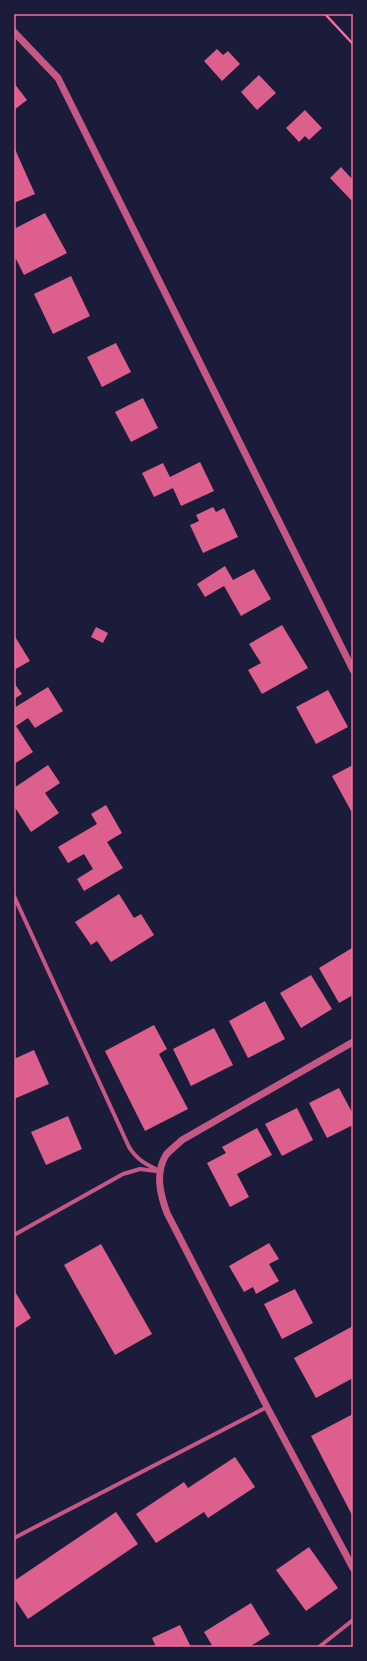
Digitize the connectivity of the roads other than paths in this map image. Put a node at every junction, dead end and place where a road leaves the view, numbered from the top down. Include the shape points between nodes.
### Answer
1 (14, 32) edge
2 (353, 670) edge
3 (14, 896) edge
4 (353, 1042) edge
5 (160, 1171) junction
6 (14, 1235) edge
7 (267, 1407) junction
8 (14, 1538) edge
9 (353, 1568) edge
10 (353, 1620) edge
11 (319, 1647) edge

1 - 2 street via 58,78
3 - 5 street via 129,1147 142,1163
4 - 5 street via 182,1140 166,1155
5 - 6 street via 140,1169 123,1174
5 - 7 street via 160,1193 167,1213
7 - 8 street
7 - 9 street
10 - 11 street

